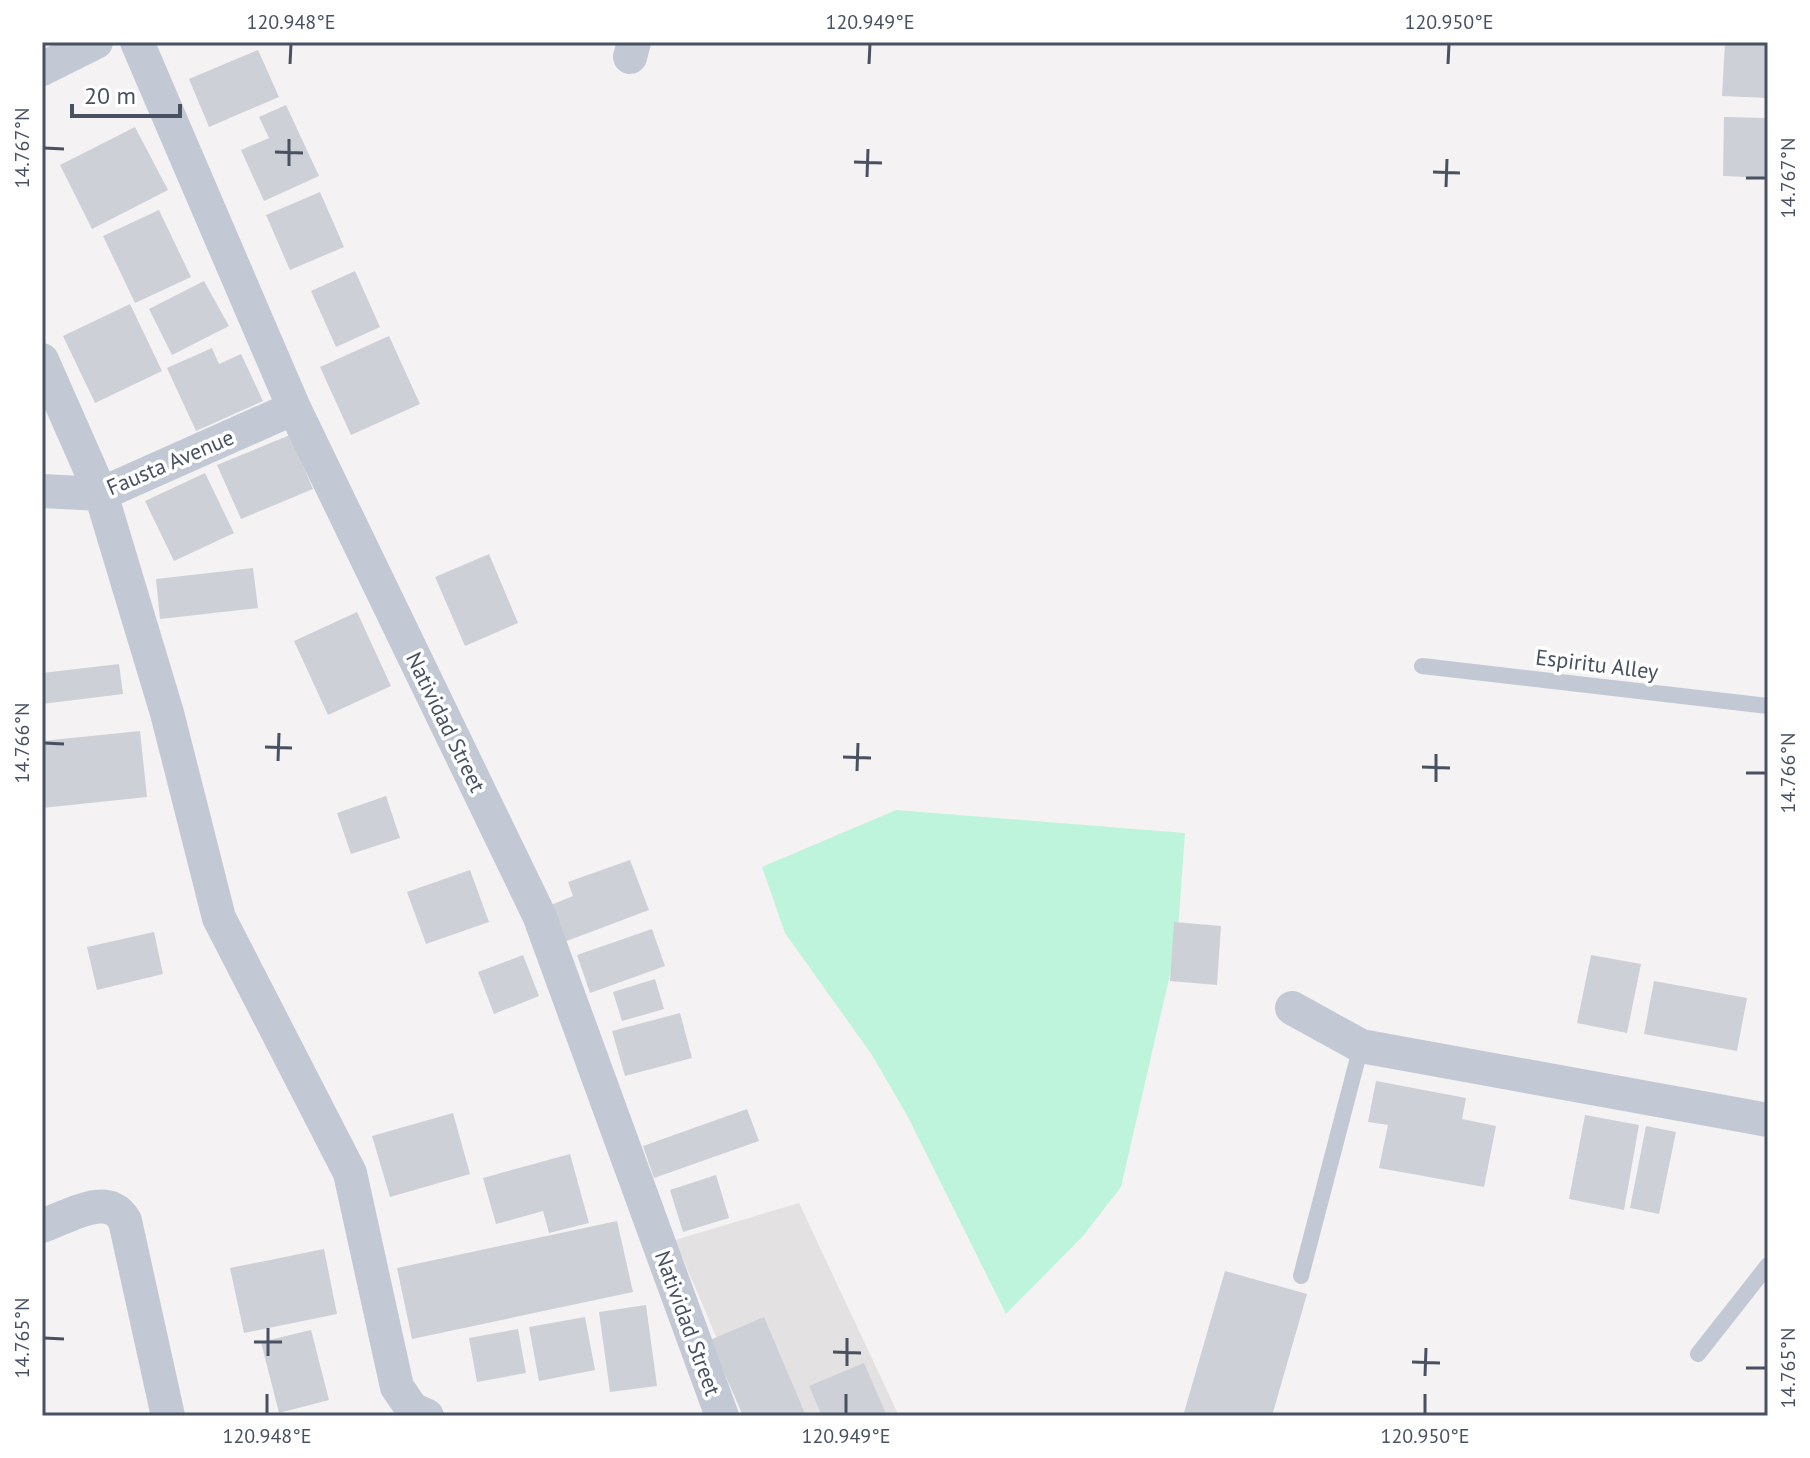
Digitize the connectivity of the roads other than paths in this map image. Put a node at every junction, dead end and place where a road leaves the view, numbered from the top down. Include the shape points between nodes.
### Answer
1 (96, 42) edge
2 (137, 42) edge
3 (42, 69) edge
4 (42, 360) edge
5 (294, 408) junction
6 (42, 491) edge
7 (101, 494) junction
8 (1422, 666) dead end
9 (1768, 706) edge
10 (1292, 1008) dead end
11 (1361, 1046) junction
12 (1768, 1120) edge
13 (42, 1226) edge
14 (1768, 1265) edge
15 (1301, 1276) dead end
16 (1698, 1354) dead end
17 (168, 1416) edge
18 (427, 1416) edge
19 (722, 1416) edge

1 - 3 street
2 - 5 street, Natividad Street
4 - 7 street
5 - 7 street, Fausta Avenue
5 - 19 street, Natividad Street via 539,915
6 - 7 street, Fausta Avenue
7 - 18 street via 167,713 219,918 350,1173 397,1387 412,1409
8 - 9 lane, Espiritu Alley
10 - 11 street
11 - 12 street
11 - 15 lane
13 - 17 street via 96,1206 119,1210
14 - 16 lane

